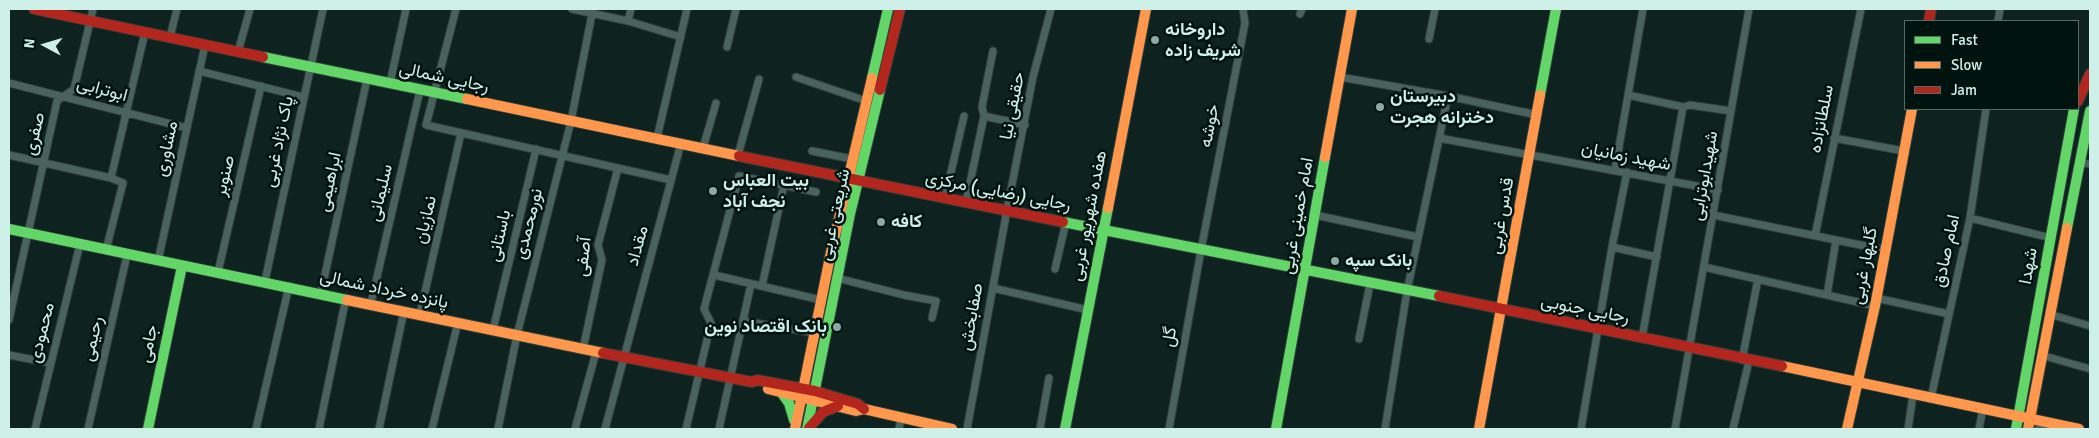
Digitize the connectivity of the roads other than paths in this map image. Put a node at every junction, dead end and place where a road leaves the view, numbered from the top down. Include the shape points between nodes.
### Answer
1 (34, 9) edge
2 (92, 9) edge
3 (177, 9) edge
4 (250, 9) edge
5 (323, 9) edge
6 (406, 9) edge
7 (456, 9) edge
8 (572, 9) edge
9 (631, 9) edge
10 (688, 9) edge
11 (736, 9) edge
12 (888, 9) edge
13 (900, 9) edge
14 (1051, 9) edge
15 (1146, 9) edge
16 (1243, 9) edge
17 (1352, 9) edge
18 (1435, 9) edge
19 (1556, 9) edge
20 (1643, 9) edge
21 (1749, 9) edge
22 (1861, 9) edge
23 (592, 11) edge
24 (90, 20) junction
25 (628, 21) junction
26 (145, 32) junction
27 (170, 37) junction
28 (681, 37) junction
29 (1428, 39) dead end
30 (205, 45) junction
31 (727, 47) dead end
32 (993, 51) dead end
33 (238, 52) junction
34 (310, 66) junction
35 (199, 71) junction
36 (2090, 74) edge
37 (796, 77) dead end
38 (1340, 77) junction
39 (367, 78) junction
40 (759, 79) dead end
41 (9, 83) edge
42 (390, 83) junction
43 (261, 86) junction
44 (420, 90) junction
45 (434, 92) junction
46 (64, 96) junction
47 (1448, 96) junction
48 (1628, 96) junction
49 (303, 97) junction
50 (2079, 97) edge
51 (866, 101) junction
52 (716, 103) dead end
53 (1683, 107) junction
54 (1912, 110) edge
55 (1986, 110) edge
56 (2073, 110) edge
57 (1731, 111) junction
58 (126, 112) junction
59 (2090, 112) edge
60 (1537, 115) junction
61 (964, 116) dead end
62 (984, 116) junction
63 (571, 121) junction
64 (1025, 125) junction
65 (187, 128) junction
66 (461, 133) junction
67 (2069, 136) junction
68 (657, 138) junction
69 (1439, 138) junction
70 (1834, 138) junction
71 (2084, 138) junction
72 (681, 143) junction
73 (703, 148) junction
74 (536, 149) junction
75 (812, 151) dead end
76 (1904, 151) junction
77 (1530, 154) junction
78 (9, 155) edge
79 (562, 155) junction
80 (738, 155) junction
81 (852, 159) junction
82 (43, 164) junction
83 (2085, 164) edge
84 (618, 168) junction
85 (1615, 170) junction
86 (1627, 172) junction
87 (111, 178) junction
88 (848, 178) junction
89 (672, 180) junction
90 (858, 181) junction
91 (1670, 181) junction
92 (784, 185) junction
93 (1718, 190) junction
94 (816, 192) dead end
95 (945, 198) junction
96 (966, 202) junction
97 (1007, 210) junction
98 (1315, 215) junction
99 (1713, 215) junction
100 (1970, 218) junction
101 (1066, 222) junction
102 (9, 229) edge
103 (1103, 230) junction
104 (28, 233) junction
105 (1815, 236) junction
106 (1418, 237) junction
107 (2051, 238) junction
108 (1836, 240) junction
109 (80, 244) junction
110 (1612, 247) junction
111 (106, 250) junction
112 (1200, 250) junction
113 (1885, 250) junction
114 (127, 255) junction
115 (1657, 257) junction
116 (158, 261) junction
117 (182, 266) junction
118 (1704, 267) junction
119 (1055, 269) dead end
120 (1305, 271) junction
121 (218, 272) junction
122 (714, 275) junction
123 (838, 278) junction
124 (1758, 279) junction
125 (265, 281) junction
126 (751, 284) junction
127 (1370, 284) junction
128 (289, 286) junction
129 (762, 286) junction
130 (993, 288) junction
131 (1407, 291) junction
132 (321, 293) junction
133 (1827, 295) junction
134 (346, 298) junction
135 (821, 300) junction
136 (1875, 302) junction
137 (371, 303) junction
138 (1088, 310) junction
139 (1501, 310) junction
140 (404, 311) junction
141 (420, 314) junction
142 (1950, 314) junction
143 (2049, 314) junction
144 (932, 318) dead end
145 (9, 320) edge
146 (743, 321) junction
147 (458, 322) junction
148 (2090, 326) edge
149 (1599, 328) junction
150 (493, 330) junction
151 (814, 333) junction
152 (517, 335) junction
153 (1642, 338) junction
154 (1359, 339) dead end
155 (1689, 348) junction
156 (583, 349) junction
157 (596, 352) junction
158 (9, 355) edge
159 (2041, 355) junction
160 (624, 356) junction
161 (1745, 361) junction
162 (50, 364) junction
163 (2090, 369) edge
164 (700, 372) junction
165 (730, 378) junction
166 (1049, 378) dead end
167 (752, 382) junction
168 (1858, 384) junction
169 (781, 392) junction
170 (802, 393) junction
171 (1913, 395) junction
172 (814, 396) junction
173 (1931, 398) junction
174 (838, 406) junction
175 (2032, 406) junction
176 (1982, 408) junction
177 (864, 409) junction
178 (2019, 416) junction
179 (901, 418) junction
180 (2029, 424) edge
181 (2040, 425) edge
182 (35, 429) edge
183 (88, 429) edge
184 (148, 429) edge
185 (256, 429) edge
186 (319, 429) edge
187 (379, 429) edge
188 (432, 429) edge
189 (498, 429) edge
190 (575, 429) edge
191 (605, 429) edge
192 (686, 429) edge
193 (719, 429) edge
194 (795, 429) edge
195 (808, 429) edge
196 (899, 429) edge
197 (952, 429) edge
198 (967, 429) edge
199 (1040, 429) edge
200 (1065, 429) edge
201 (1170, 429) edge
202 (1276, 429) edge
203 (1385, 429) edge
204 (1479, 429) edge
205 (1580, 429) edge
206 (1675, 429) edge
207 (1734, 429) edge
208 (1847, 429) edge
209 (1908, 429) edge
210 (1979, 429) edge
211 (2016, 429) edge
212 (2079, 429) edge

1 - 24 street, رجایی شمالی
2 - 24 street
3 - 27 street
4 - 33 street
5 - 34 street, پاک نژاد غربی
6 - 42 street
7 - 45 street
8 - 23 street
9 - 25 street
10 - 28 street
11 - 31 street
12 - 51 street, شریعتی غربی
13 - 90 street, شریعتی غربی
14 - 64 street, حقیقی نیا via 1035,67
15 - 103 street, هفده شهریور غربی
16 - 112 street, خوشه via 1245,23
17 - 38 street, امام خمینی غربی
18 - 29 street
19 - 60 street, قدس غربی
20 - 48 street
21 - 57 street, شهیدابوترابی
22 - 70 street, سلطانزاده
23 - 25 street
23 - 63 street, نورمحمدی
24 - 26 street, رجایی شمالی
24 - 46 street, صفری via 74,89
25 - 28 street
26 - 27 street, رجایی شمالی
26 - 58 street
27 - 30 street, رجایی شمالی
28 - 68 street
30 - 33 street, رجایی شمالی
30 - 35 street, مشاوری
32 - 62 street via 982,107
33 - 34 street, رجایی شمالی
34 - 39 street, رجایی شمالی
34 - 49 street, پاک نژاد غربی
35 - 43 street
35 - 65 street, مشاوری
36 - 50 street, شهدا
37 - 51 street
38 - 47 street
38 - 98 street, امام خمینی غربی
39 - 42 street, رجایی شمالی
39 - 132 street, ابراهیمی
40 - 80 street
41 - 46 street, ابوترابی
42 - 44 street, رجایی شمالی
43 - 49 street
43 - 121 street, صنوبر
44 - 45 street, رجایی شمالی
44 - 137 street, سلیمانی
45 - 63 street, رجایی شمالی
45 - 66 street via 426,125
46 - 58 street, ابوترابی
46 - 82 street, صفری via 57,101
47 - 60 street
47 - 69 street
48 - 53 street
48 - 85 street
49 - 125 street, پاک نژاد غربی
51 - 81 street, شریعتی غربی
52 - 73 street
53 - 57 street via 1690,105
53 - 91 street
54 - 76 street, گلبهار غربی
55 - 100 street, امام صادق
56 - 67 street, شهدا
57 - 93 street, شهیدابوترابی
58 - 65 street, ابوترابی
58 - 87 street
59 - 71 street, شهدا
60 - 77 street, قدس غربی
61 - 95 street
62 - 64 street
62 - 96 street
63 - 68 street, رجایی شمالی
63 - 79 street, نورمحمدی
64 - 97 street, حقیقی نیا
65 - 116 street, مشاوری
66 - 74 street
66 - 141 street, نمازیان
67 - 71 street
67 - 107 street, شهدا
68 - 72 street, رجایی شمالی
69 - 77 street, شهید زمانیان
69 - 106 street
70 - 76 street
70 - 105 street, سلطانزاده
71 - 83 street, شهدا
72 - 73 street, رجایی شمالی
72 - 89 street, مقداد
73 - 80 street, رجایی شمالی
74 - 79 street
74 - 150 street, باستانی
75 - 81 street
76 - 113 street, گلبهار غربی
77 - 85 street, شهید زمانیان
77 - 139 street, قدس غربی
78 - 82 street
79 - 84 street
79 - 152 street, نورمحمدی
80 - 88 street, رجایی شمالی
81 - 88 street, شریعتی غربی
82 - 87 street
82 - 104 street, صفری
83 - 143 street, شهدا
84 - 89 street
84 - 156 street, آصفی via 598,245 602,260
85 - 86 street, شهید زمانیان
86 - 91 street, شهید زمانیان
86 - 110 street
87 - 111 street via 123,183
88 - 90 street, رجایی (رضایی) مرکزی
88 - 135 street, شریعتی غربی
89 - 160 street, مقداد
90 - 95 street, رجایی (رضایی) مرکزی
90 - 123 street, شریعتی غربی
91 - 93 street, شهید زمانیان
91 - 115 street
92 - 94 street
92 - 122 street via 739,176
92 - 129 street
93 - 99 street, شهیدابوترابی
95 - 96 street, رجایی (رضایی) مرکزی
96 - 97 street, رجایی (رضایی) مرکزی
97 - 101 street, رجایی (رضایی) مرکزی
97 - 130 street, صفابخش
98 - 106 street
98 - 120 street, امام خمینی غربی
99 - 105 street
99 - 118 street, شهیدابوترابی
100 - 107 street
100 - 142 street, امام صادق
101 - 103 street, رجایی (رضایی) مرکزی
101 - 119 street
102 - 104 street, پانزده خرداد شمالی
103 - 112 street, رجایی (رضایی) مرکزی
103 - 138 street, هفده شهریور غربی
104 - 109 street, پانزده خرداد شمالی
104 - 145 street, صفری
105 - 108 street
106 - 131 street
107 - 178 street, شهدا
108 - 113 street
108 - 133 street
109 - 111 street, پانزده خرداد شمالی
109 - 162 street, محمودی
110 - 115 street
110 - 149 street
111 - 114 street, پانزده خرداد شمالی
112 - 120 street, رجایی (رضایی) مرکزی
112 - 201 street, گل
113 - 136 street, گلبهار غربی
114 - 116 street, پانزده خرداد شمالی
114 - 183 street, رحیمی
115 - 153 street
116 - 117 street, پانزده خرداد شمالی
117 - 121 street, پانزده خرداد شمالی
117 - 184 street, جامی
118 - 124 street
118 - 155 street, شهیدابوترابی
120 - 127 street, رجایی جنوبی
120 - 202 street, امام خمینی غربی
121 - 125 street, پانزده خرداد شمالی
122 - 126 street
122 - 164 street via 704,309 710,323
123 - 144 street via 936,301
123 - 172 street, شریعتی غربی
124 - 133 street
124 - 161 street
125 - 128 street, پانزده خرداد شمالی
126 - 129 street
126 - 146 street
127 - 131 street, رجایی جنوبی
127 - 154 street
128 - 132 street, پانزده خرداد شمالی
128 - 185 street
129 - 135 street
130 - 138 street
130 - 198 street, صفابخش
131 - 139 street, رجایی جنوبی
131 - 203 street
132 - 134 street, پانزده خرداد شمالی
133 - 136 street
134 - 137 street, پانزده خرداد شمالی
134 - 186 street
135 - 151 street, شریعتی غربی
136 - 142 street
136 - 168 street, گلبهار غربی
137 - 140 street, پانزده خرداد شمالی
138 - 200 street, هفده شهریور غربی
139 - 149 street, رجایی جنوبی
139 - 204 street, قدس غربی
140 - 141 street, پانزده خرداد شمالی
140 - 187 street
141 - 147 street, پانزده خرداد شمالی
142 - 173 street, امام صادق
143 - 148 street
143 - 159 street, شهدا
146 - 151 street
146 - 165 street
147 - 150 street, پانزده خرداد شمالی
147 - 188 street
149 - 153 street, رجایی جنوبی
149 - 205 street
150 - 152 street, پانزده خرداد شمالی
151 - 170 street, شریعتی غربی
152 - 156 street, پانزده خرداد شمالی
152 - 189 street, نورمحمدی
153 - 155 street, رجایی جنوبی
155 - 161 street, رجایی جنوبی
155 - 206 street, شهیدابوترابی
156 - 157 street, پانزده خرداد شمالی
157 - 160 street, پانزده خرداد شمالی
157 - 190 street
158 - 162 street
159 - 163 street
159 - 175 street, شهدا
160 - 164 street, پانزده خرداد شمالی
160 - 191 street, مقداد
161 - 168 street, رجایی جنوبی
161 - 207 street
162 - 182 street, محمودی
164 - 165 street, پانزده خرداد شمالی
164 - 192 street
165 - 167 street, پانزده خرداد شمالی
165 - 193 street
166 - 199 street
167 - 169 street, پانزده خرداد شمالی via 755,387
167 - 170 street, پانزده خرداد شمالی via 757,380
168 - 171 street, رجایی جنوبی
168 - 208 street, گلبهار غربی
169 - 170 street, پانزده خرداد شمالی
169 - 194 street via 793,414
170 - 172 street, پانزده خرداد شمالی
170 - 194 street, شریعتی غربی
171 - 173 street, رجایی جنوبی
171 - 209 street
172 - 174 street
172 - 177 street via 858,404
172 - 195 street, شریعتی غربی
173 - 176 street, رجایی جنوبی
174 - 177 street via 856,411
174 - 195 street via 823,412
175 - 180 street, شهدا
175 - 181 street
176 - 178 street, رجایی جنوبی
176 - 210 street
177 - 179 street
178 - 180 street, رجایی جنوبی
178 - 211 street, شهدا
179 - 196 street
179 - 197 street
180 - 181 street, رجایی جنوبی
181 - 212 street, رجایی جنوبی via 2056,424

